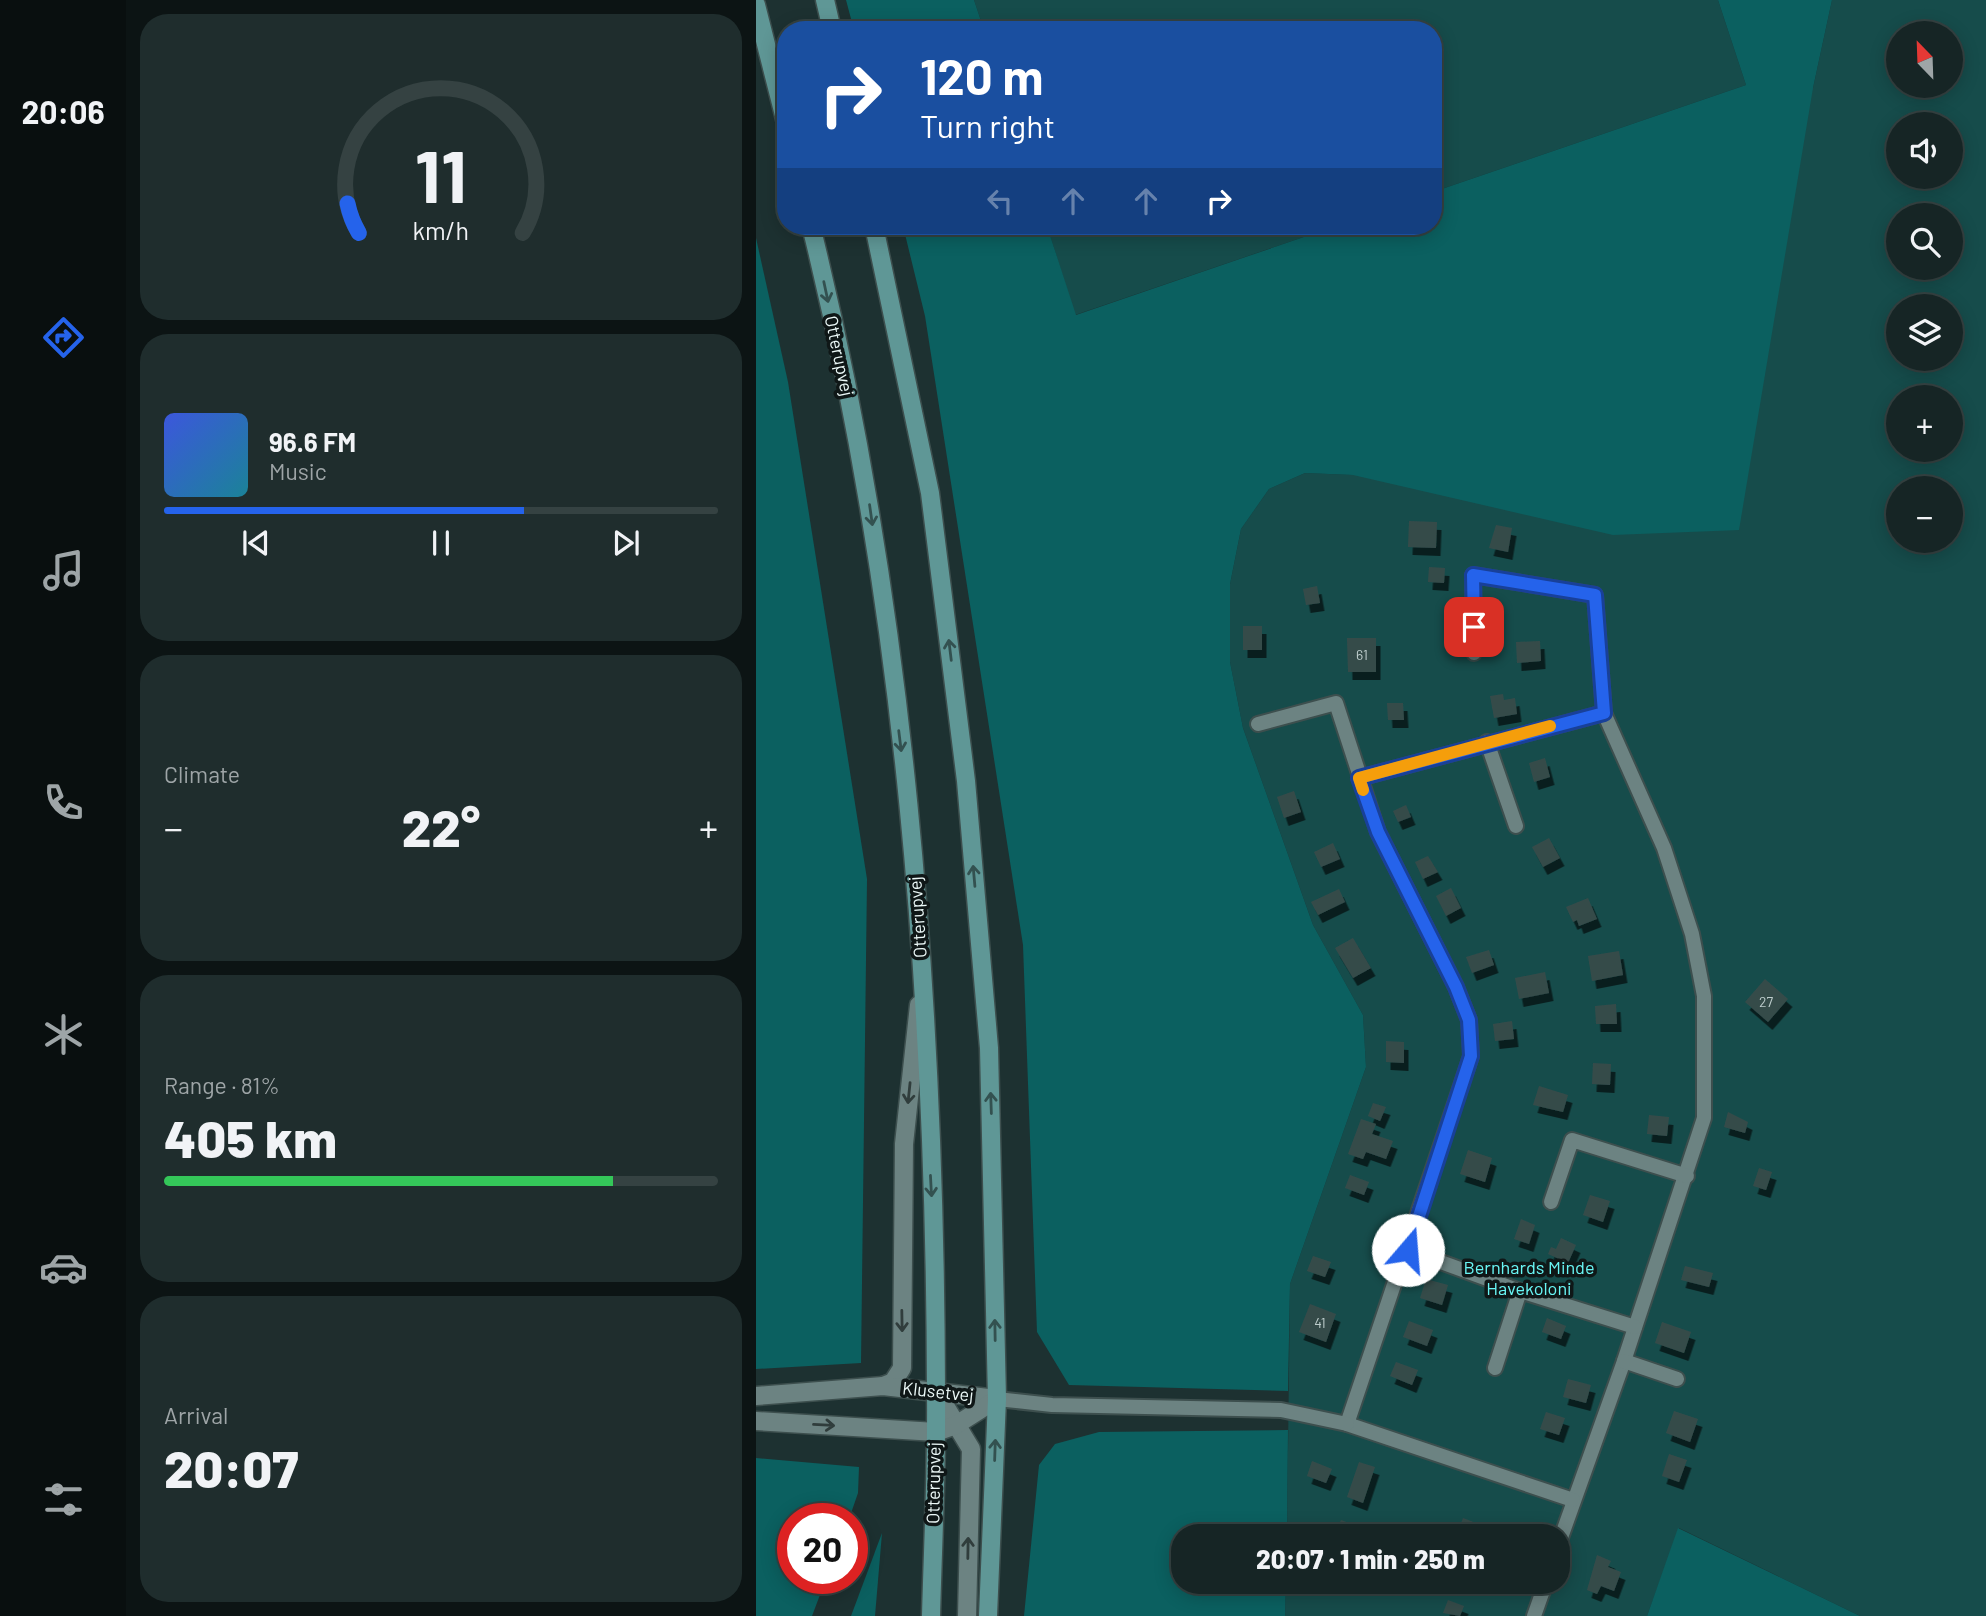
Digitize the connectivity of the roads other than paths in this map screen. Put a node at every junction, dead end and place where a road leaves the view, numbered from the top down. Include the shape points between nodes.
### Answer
1 (825, 0) edge
2 (756, 5) edge
3 (830, 21) edge
4 (777, 87) edge
5 (813, 235) edge
6 (876, 235) edge
7 (1474, 653) dead end
8 (1604, 713) junction
9 (1258, 724) dead end
10 (1487, 742) junction
11 (1359, 778) junction
12 (1516, 825) dead end
13 (922, 977) junction
14 (1687, 1176) junction
15 (1551, 1202) dead end
16 (1408, 1250) junction
17 (1520, 1291) junction
18 (1635, 1327) junction
19 (1625, 1361) junction
20 (1495, 1368) dead end
21 (1677, 1379) dead end
22 (883, 1386) junction
23 (936, 1391) junction
24 (756, 1396) edge
25 (997, 1399) junction
26 (756, 1422) edge
27 (1347, 1424) junction
28 (956, 1425) junction
29 (936, 1432) junction
30 (1573, 1500) junction
31 (1565, 1524) edge
32 (1542, 1594) edge
33 (931, 1616) edge
34 (967, 1616) edge
35 (988, 1616) edge
36 (1534, 1616) edge

1 - 3 main road
2 - 4 main road
5 -> 13 main road, Otterupvej via 870,505 907,801
25 -> 6 main road via 989,1048 966,781 930,492
7 - 8 lane via 1473,575 1595,595
8 - 10 lane
8 - 14 lane via 1681,895 1704,996 1704,1118
9 - 11 lane via 1336,703
10 - 11 lane
10 - 12 lane
11 - 16 lane via 1378,832 1469,1020 1471,1056
13 -> 22 street via 904,1144 902,1368 893,1382
13 -> 23 main road, Otterupvej
14 - 15 lane via 1572,1140
14 - 18 lane
16 - 17 lane
16 - 27 lane
17 - 18 lane
17 - 20 lane
18 - 19 lane
19 - 21 lane
19 - 30 lane
22 - 23 street, Klusetvej
22 - 24 street, Klusetvej
23 - 25 street, Klusetvej
23 - 28 street
23 - 29 main road, Otterupvej
25 - 27 lane via 1052,1405 1281,1410
25 - 28 street, Klusetvej
35 -> 25 main road
26 -> 29 street, Klusetvej
27 - 30 lane
28 - 29 street, Klusetvej
34 -> 28 street via 971,1449
29 - 33 main road, Otterupvej
30 - 31 lane
32 - 36 lane

